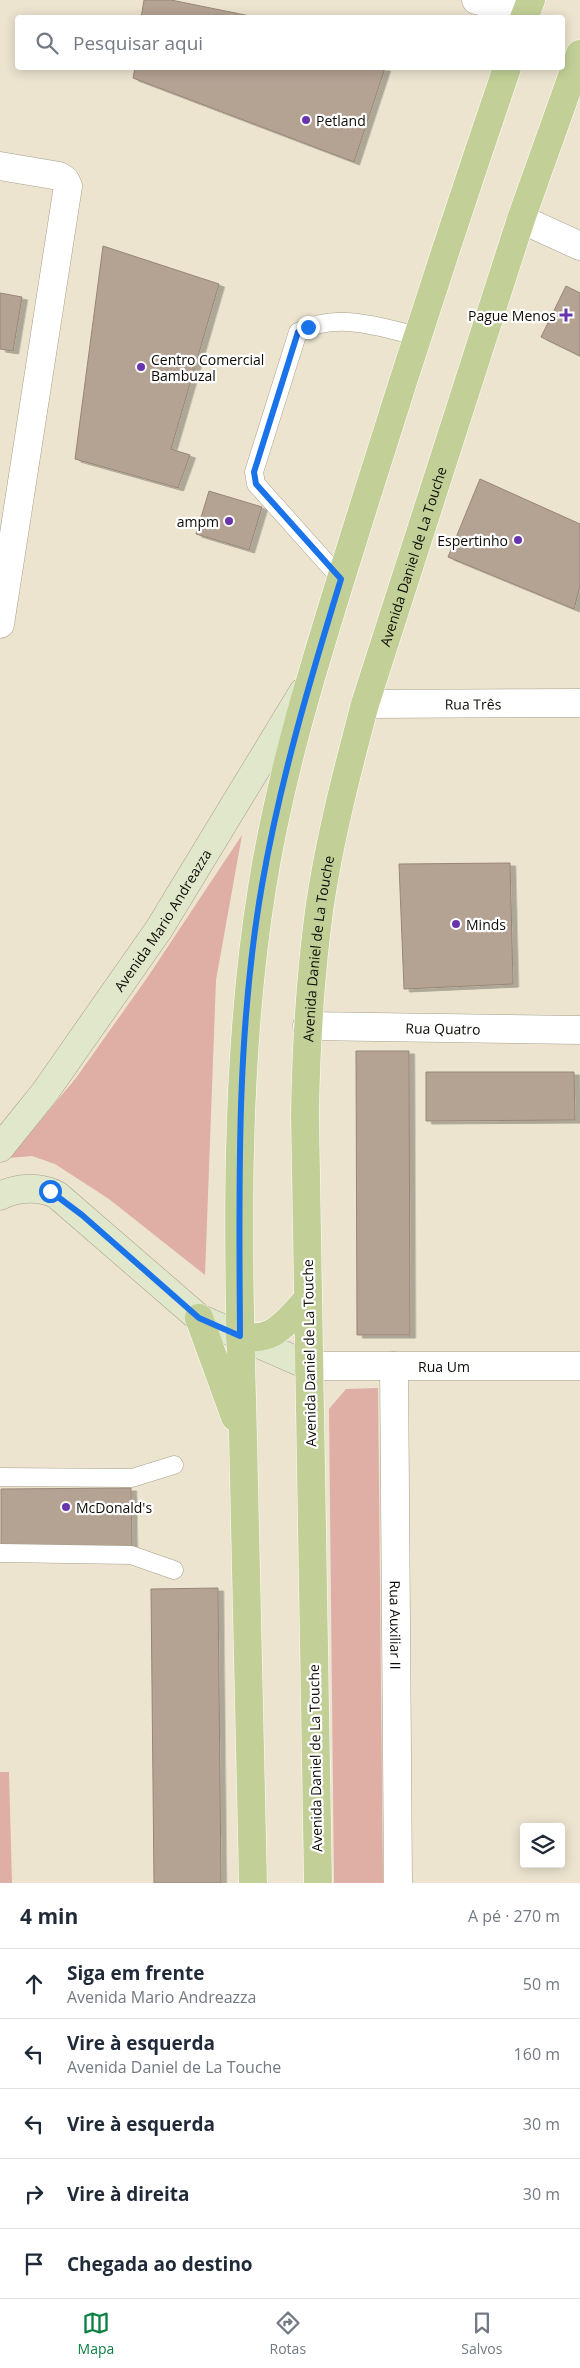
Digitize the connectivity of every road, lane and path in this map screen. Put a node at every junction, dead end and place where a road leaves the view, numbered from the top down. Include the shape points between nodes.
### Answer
1 (476, 0) edge
2 (527, 10) edge
3 (580, 54) edge
4 (506, 70) edge
5 (0, 166) edge
6 (521, 218) junction
7 (580, 246) edge
8 (417, 336) junction
9 (341, 579) junction
10 (0, 624) edge
11 (309, 682) junction
12 (580, 703) edge
13 (365, 704) junction
14 (307, 1026) junction
15 (580, 1030) edge
16 (0, 1148) edge
17 (0, 1196) edge
18 (308, 1299) junction
19 (199, 1318) junction
20 (240, 1336) junction
21 (309, 1366) junction
22 (394, 1366) junction
23 (580, 1366) edge
24 (243, 1440) junction
25 (174, 1465) dead end
26 (0, 1477) edge
27 (0, 1553) edge
28 (174, 1570) dead end
29 (252, 1883) edge
30 (318, 1883) edge
31 (398, 1883) edge

1 - 2 street
3 - 6 main road, Avenida Daniel de La Touche
4 - 8 main road
5 - 10 street via 59,176 68,186
6 - 7 street
6 - 13 main road, Avenida Daniel de La Touche
8 - 9 main road
8 - 9 lane via 358,321 321,323 298,332 254,472 256,484
9 - 11 main road
11 - 16 main road, Avenida Mario Andreazza via 159,929 45,1092
11 - 20 main road via 284,772 262,886 248,993 240,1112
12 - 13 street, Rua Três
13 - 14 main road, Avenida Daniel de La Touche via 347,772 319,911
14 - 15 street, Rua Quatro
14 - 18 main road, Avenida Daniel de La Touche
17 - 19 main road via 17,1190 36,1189 57,1195
18 - 20 main road via 280,1329 271,1334 255,1338
18 - 21 main road, Avenida Daniel de La Touche
19 - 20 main road
19 - 24 main road
20 - 21 main road
20 - 24 main road
21 - 22 street, Rua Um
21 - 30 main road, Avenida Daniel de La Touche
22 - 23 street, Rua Um
22 - 31 street, Rua Auxiliar II
24 - 29 main road
25 - 26 lane via 132,1478
27 - 28 lane via 132,1556

